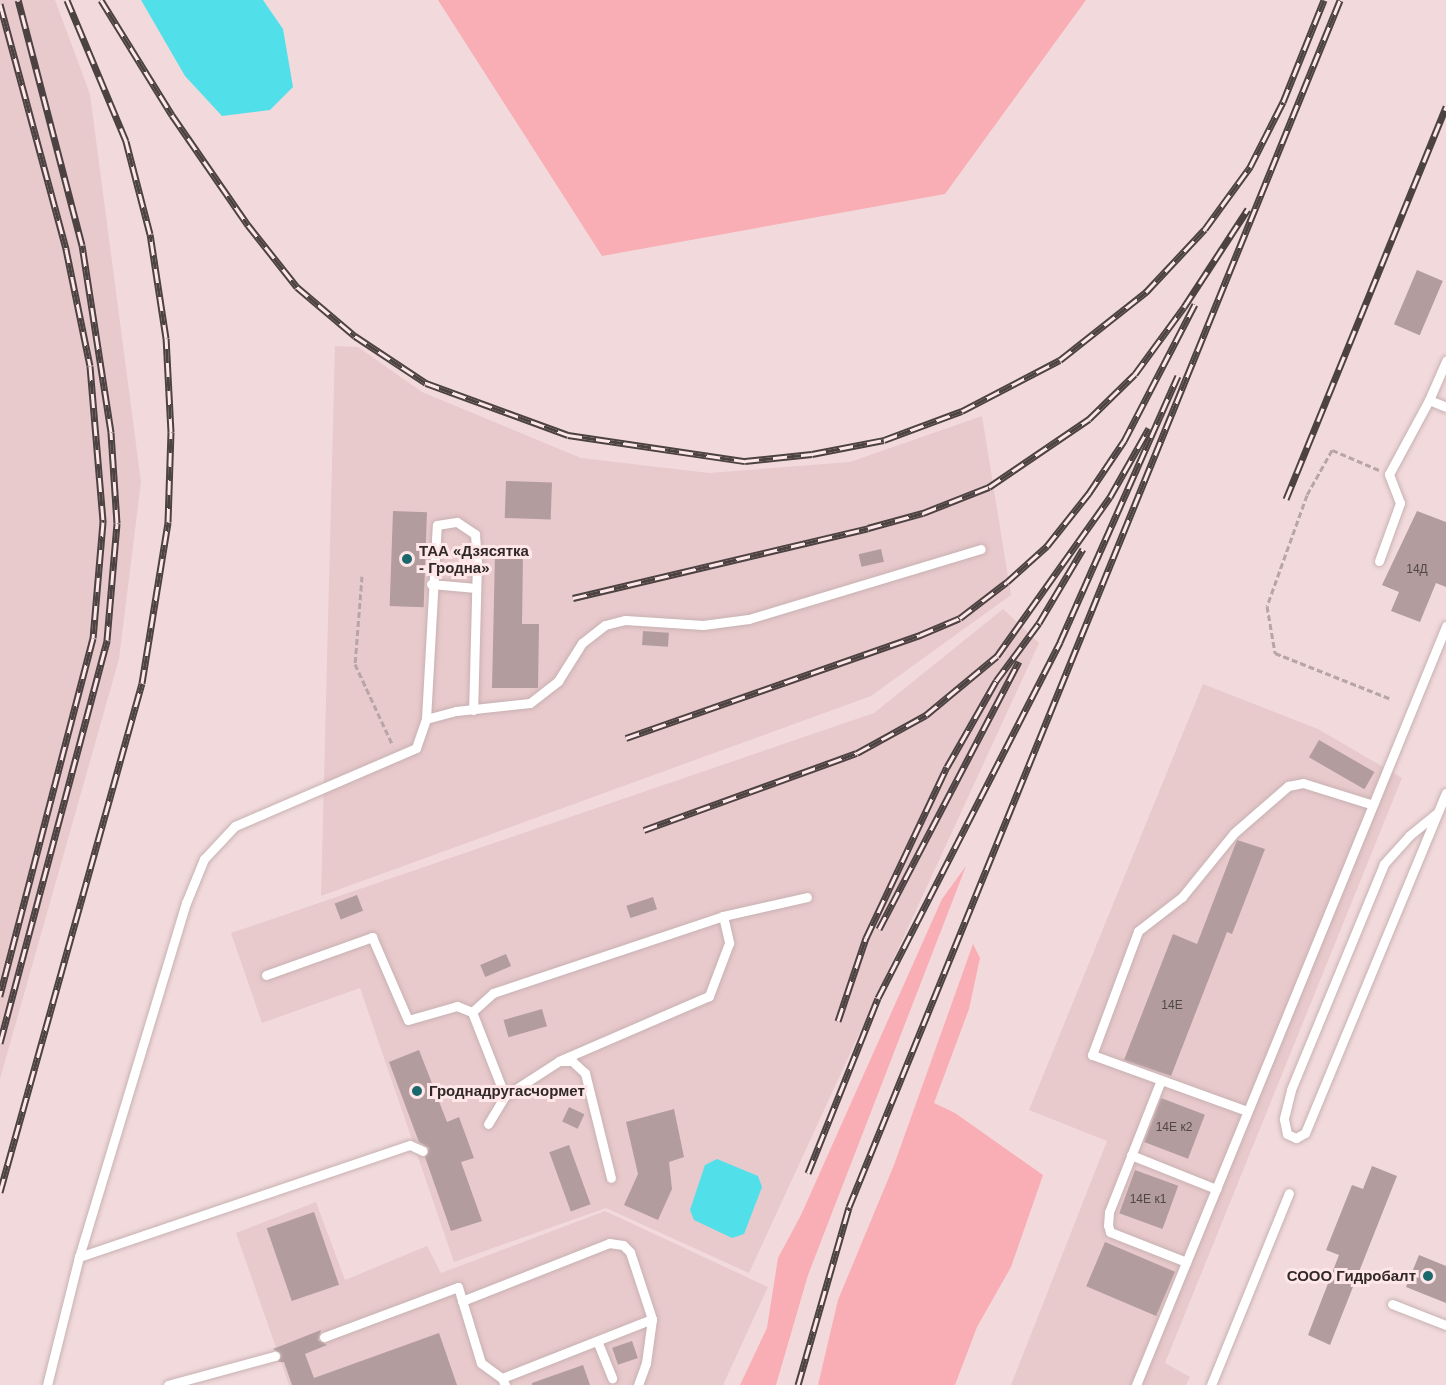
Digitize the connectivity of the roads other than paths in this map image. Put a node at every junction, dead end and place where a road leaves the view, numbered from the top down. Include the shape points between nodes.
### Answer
1 (1446, 361) edge
2 (1429, 400) junction
3 (1446, 407) edge
4 (981, 549) dead end
5 (1379, 561) dead end
6 (431, 584) junction
7 (477, 588) junction
8 (1446, 626) edge
9 (473, 710) junction
10 (426, 719) junction
11 (1446, 793) edge
12 (1373, 805) junction
13 (1437, 813) junction
14 (807, 897) dead end
15 (723, 916) junction
16 (266, 975) dead end
17 (472, 1012) junction
18 (559, 1061) junction
19 (1161, 1080) junction
20 (505, 1096) junction
21 (1247, 1112) junction
22 (488, 1124) dead end
23 (423, 1151) dead end
24 (1131, 1155) junction
25 (611, 1178) dead end
26 (1216, 1189) junction
27 (1289, 1193) dead end
28 (79, 1257) junction
29 (1186, 1262) junction
30 (462, 1301) junction
31 (1392, 1304) dead end
32 (652, 1319) junction
33 (1446, 1325) edge
34 (324, 1337) dead end
35 (598, 1343) junction
36 (275, 1356) dead end
37 (612, 1378) dead end
38 (503, 1381) edge
39 (47, 1385) edge
40 (168, 1385) edge
41 (638, 1385) edge
42 (1136, 1385) edge
43 (1211, 1385) edge

1 - 2 lane
2 - 3 lane
2 - 5 lane via 1389,474 1400,503
4 - 9 lane via 749,619 703,625 625,620 605,625 582,643 558,681 530,703
6 - 7 lane
6 - 7 lane via 437,525 457,522 475,534
6 - 10 lane
7 - 9 lane
8 - 12 lane
9 - 10 lane
10 - 28 lane via 416,748 235,826 204,859 186,903
11 - 13 lane
12 - 19 lane via 1303,783 1288,786 1234,833 1182,897 1138,931 1092,1054
12 - 21 lane
13 - 13 lane via 1305,1133 1296,1138 1287,1134 1284,1119 1291,1090 1384,864
14 - 15 lane
15 - 17 lane via 493,993
15 - 18 lane via 729,943 709,996
16 - 17 lane via 372,937 408,1020 457,1006
17 - 20 lane
18 - 20 lane
18 - 25 lane via 572,1061 585,1073
19 - 21 lane
19 - 24 lane
20 - 22 lane
21 - 26 lane
23 - 28 lane via 410,1145
24 - 26 lane
24 - 29 lane via 1109,1212 1110,1232
26 - 29 lane
27 - 43 lane
28 - 39 lane
29 - 42 lane
30 - 32 lane via 609,1243 623,1245 630,1252
30 - 34 lane via 458,1287
30 - 38 lane via 481,1363
31 - 33 lane
32 - 35 lane
32 - 41 lane via 646,1363
35 - 37 lane
35 - 38 lane
36 - 40 lane

